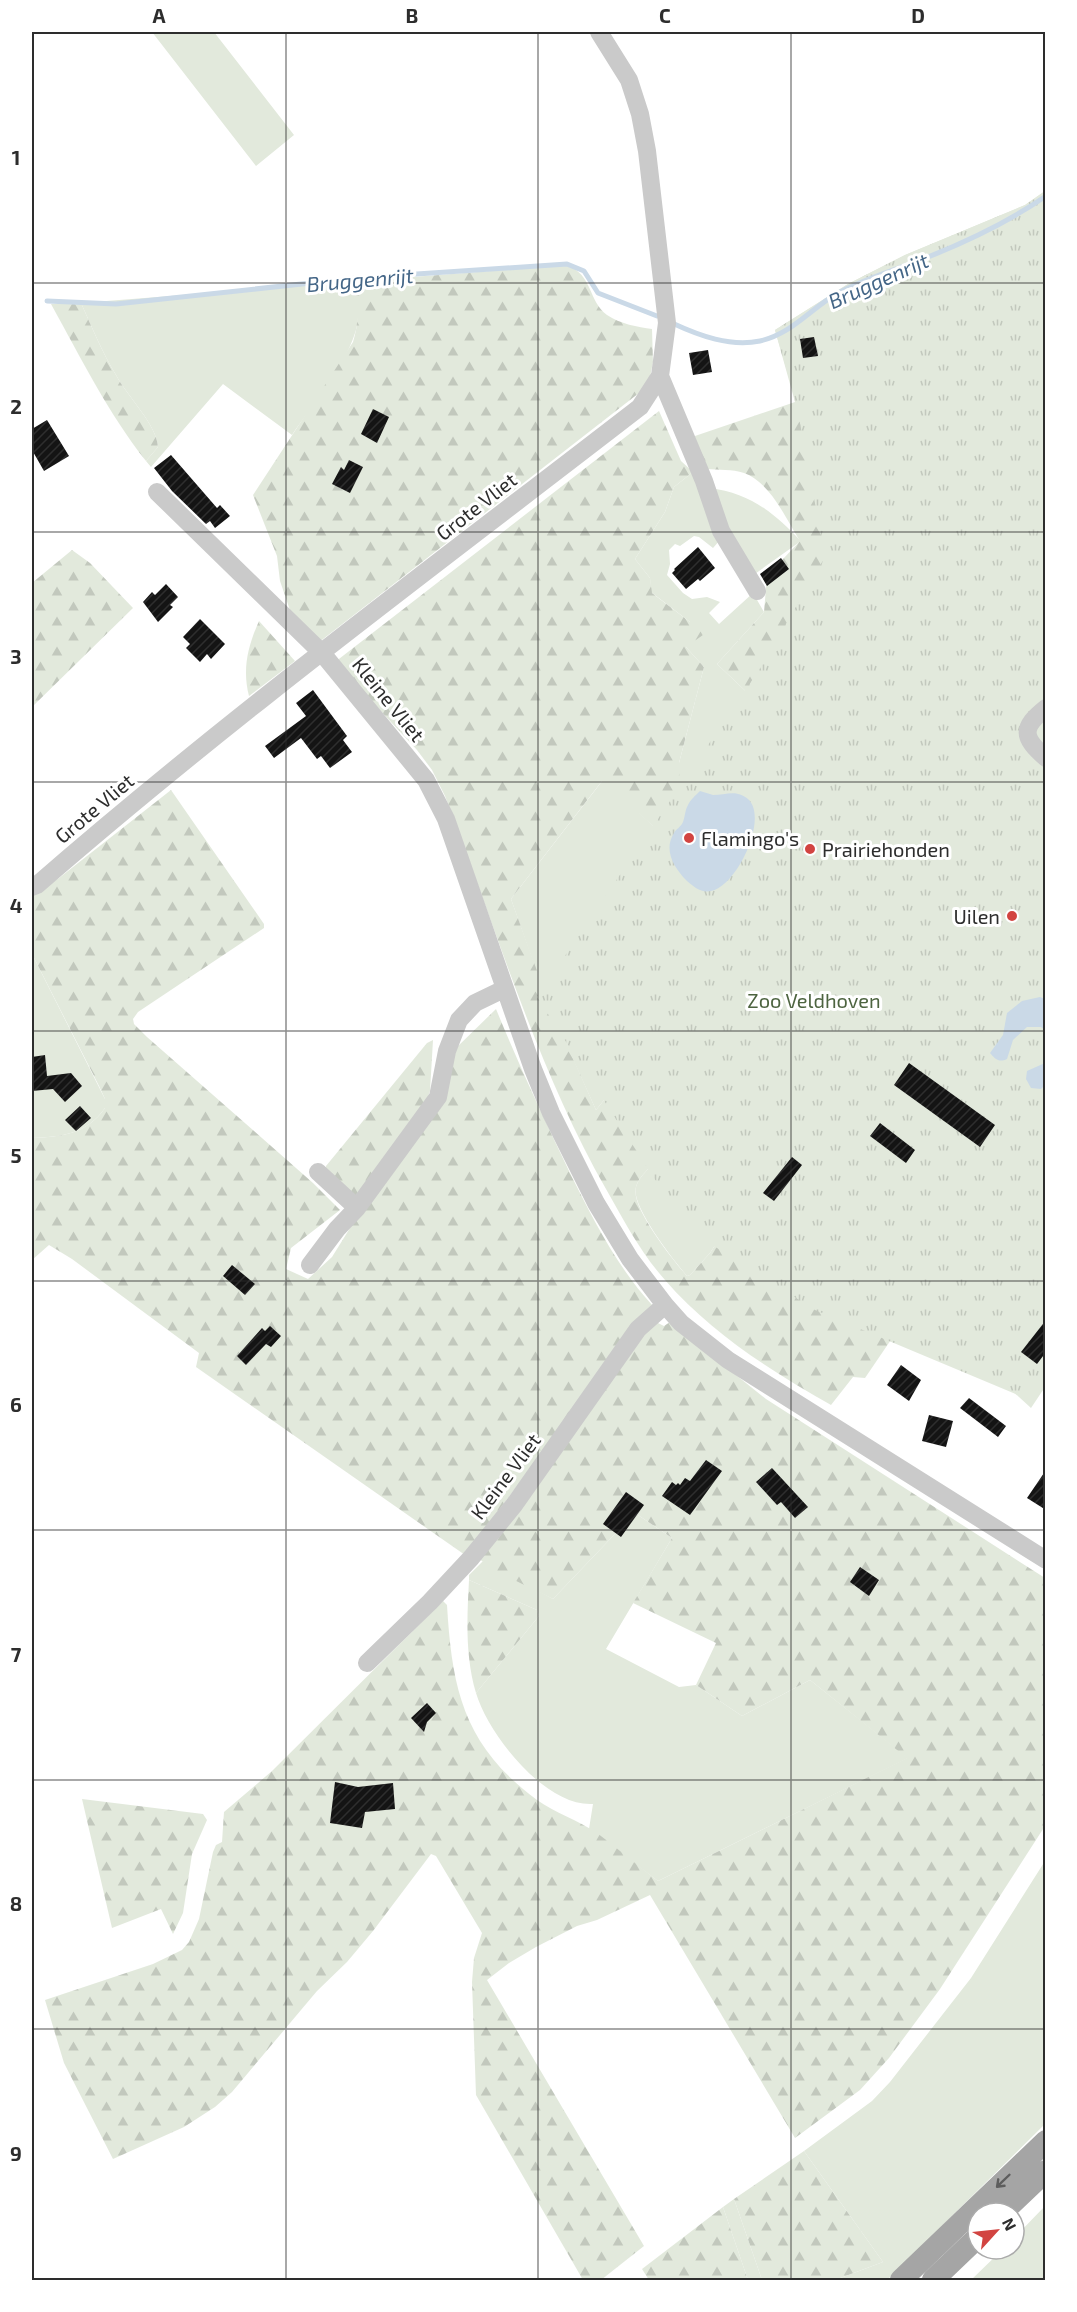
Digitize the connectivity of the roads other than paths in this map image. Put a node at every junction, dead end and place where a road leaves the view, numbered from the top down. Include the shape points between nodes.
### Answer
1 (599, 32) edge
2 (660, 376) junction
3 (157, 492) dead end
4 (758, 591) dead end
5 (322, 653) junction
6 (1046, 708) edge
7 (1046, 758) edge
8 (32, 887) edge
9 (504, 989) junction
10 (318, 1172) dead end
11 (357, 1208) junction
12 (310, 1265) dead end
13 (665, 1305) junction
14 (1046, 1560) edge
15 (367, 1663) dead end
16 (1046, 2141) edge
17 (1046, 2171) edge
18 (1015, 2201) edge
19 (966, 2248) edge
20 (901, 2280) edge
21 (933, 2280) edge

1 - 2 street, Grote Vliet via 629,80 647,151 667,323
2 - 4 street via 721,531
2 - 5 street, Grote Vliet via 640,407
3 - 5 street, Kleine Vliet
5 - 8 street, Grote Vliet
5 - 9 street, Kleine Vliet via 426,780 446,819
6 - 7 street via 1033,718 1027,737
9 - 11 street via 475,1004 459,1020 447,1051 438,1097
9 - 13 street, Kleine Vliet via 551,1113 597,1203 630,1258
10 - 11 street
11 - 12 street
13 - 14 street, Kleine Vliet via 681,1323 728,1360
13 - 15 street, Kleine Vliet via 638,1329 514,1505 471,1558
16 -> 20 main road
17 - 18 main road
19 - 21 main road

